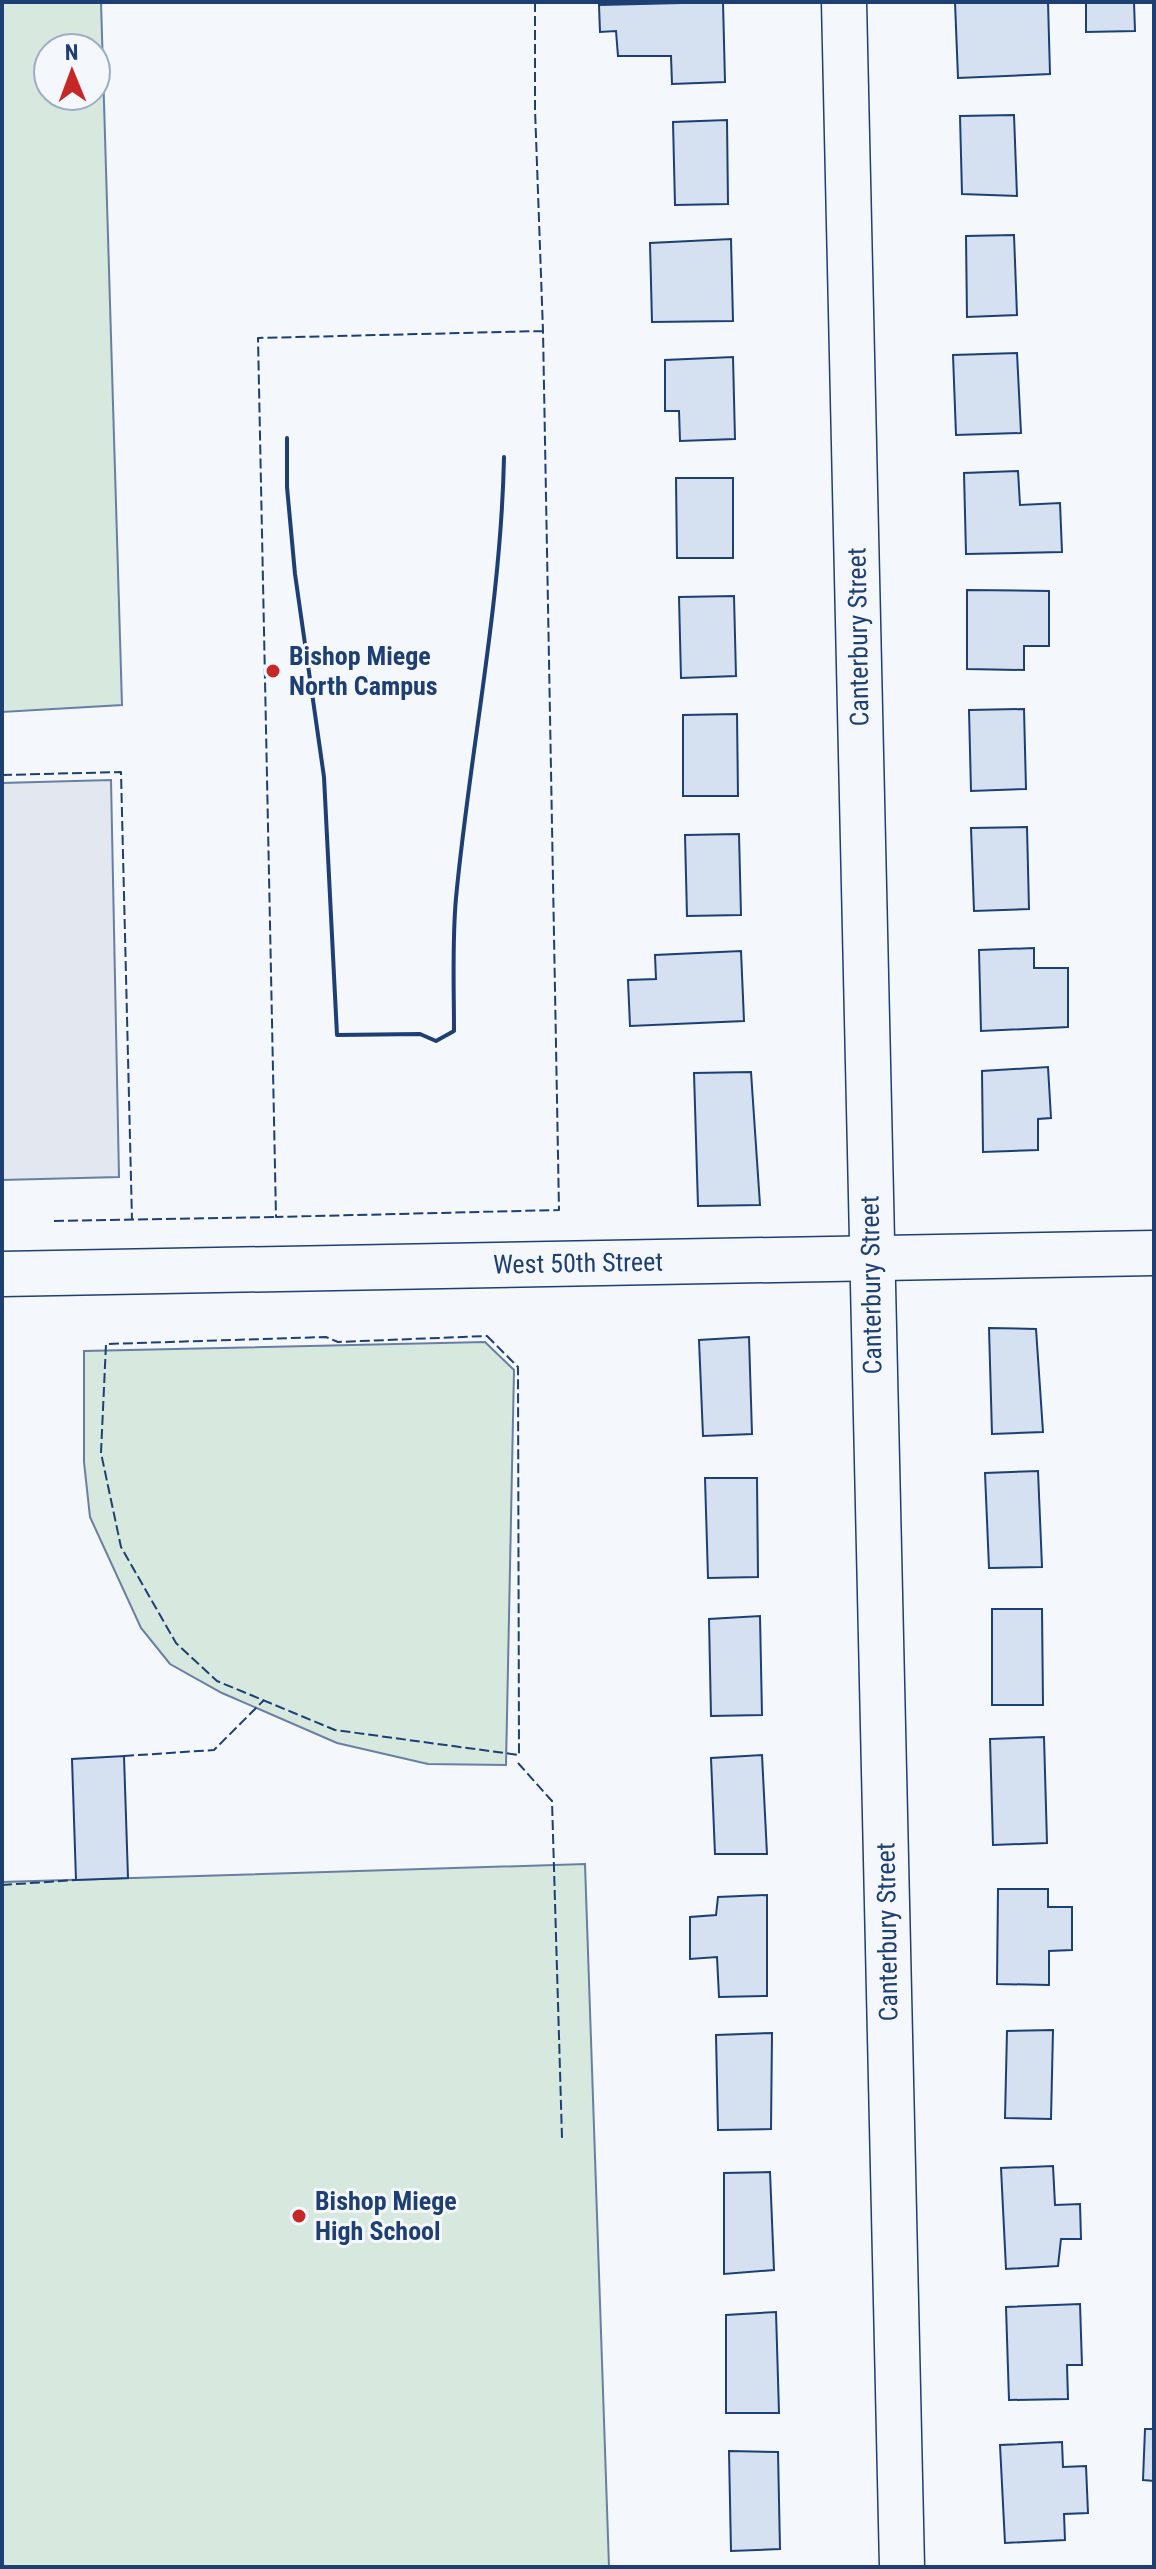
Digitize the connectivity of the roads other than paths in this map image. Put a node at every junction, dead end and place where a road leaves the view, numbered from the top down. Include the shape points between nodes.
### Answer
1 (844, 2) edge
2 (1154, 1253) edge
3 (871, 1258) junction
4 (2, 1274) edge
5 (902, 2567) edge

1 - 3 street, Canterbury Street
2 - 3 street, West 50th Street
3 - 4 street, West 50th Street
3 - 5 street, Canterbury Street

